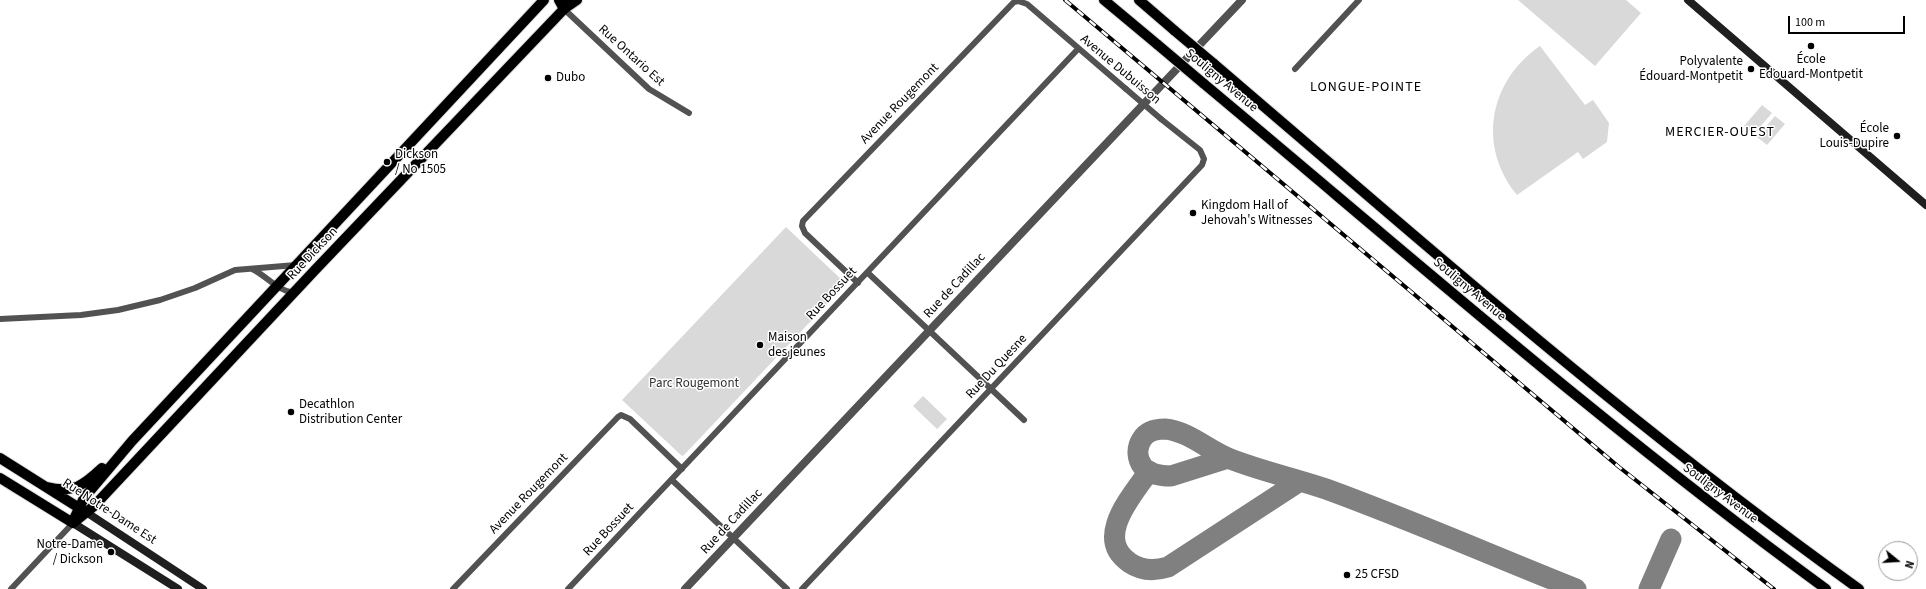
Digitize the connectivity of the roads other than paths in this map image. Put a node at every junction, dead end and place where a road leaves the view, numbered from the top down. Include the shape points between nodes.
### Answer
1 (544, 0) edge
2 (576, 0) edge
3 (1104, 0) edge
4 (1139, 0) edge
5 (1242, 0) edge
6 (1359, 0) edge
7 (1688, 0) edge
8 (1018, 1) edge
9 (564, 3) edge
10 (1078, 49) junction
11 (1295, 69) dead end
12 (689, 113) dead end
13 (1204, 159) joint
14 (1926, 205) edge
15 (298, 265) junction
16 (251, 268) junction
17 (868, 273) junction
18 (858, 284) junction
19 (277, 287) junction
20 (294, 293) junction
21 (0, 319) edge
22 (237, 330) junction
23 (929, 331) junction
24 (249, 341) junction
25 (204, 364) junction
26 (216, 375) junction
27 (991, 389) junction
28 (1024, 420) dead end
29 (132, 441) junction
30 (0, 458) edge
31 (682, 469) junction
32 (0, 478) edge
33 (672, 480) junction
34 (47, 487) junction
35 (83, 510) junction
36 (73, 523) junction
37 (734, 538) junction
38 (11, 589) edge
39 (178, 589) edge
40 (204, 589) edge
41 (453, 589) edge
42 (568, 589) edge
43 (685, 589) edge
44 (787, 589) edge
45 (802, 589) edge
46 (1826, 589) edge
47 (1859, 589) edge

1 - 15 main road, Rue Dickson
2 - 9 main road, Rue Dickson
3 - 46 main road, Souligny Avenue, bridge via 1590,408 1674,475
4 - 47 main road, Souligny Avenue, bridge via 1608,398 1717,484
5 - 23 street, Rue de Cadillac
6 - 11 street
7 - 14 main road
8 - 10 street, Avenue Dubuisson via 1027,4
8 - 18 street, Avenue Rougemont via 1010,6 807,217 802,226 805,233
9 - 12 street, Rue Ontario Est via 649,89
9 - 20 main road, Rue Dickson
10 - 13 street, Avenue Dubuisson, bridge via 1200,150
10 - 17 street, Rue Bossuet
13 - 27 street, Rue Du Quesne via 1200,168
15 - 16 street
15 - 19 main road, Rue Dickson
16 - 19 street via 260,272
16 - 21 street via 235,270 160,300 118,310 81,315
17 - 18 street, Rue Bossuet
17 - 23 street
18 - 31 street, Rue Bossuet
19 - 20 street
19 - 22 main road, Rue Dickson
20 - 24 main road, Rue Dickson
22 - 24 main road
22 - 25 main road, Rue Dickson
23 - 27 street
23 - 37 street, Rue de Cadillac
24 - 26 main road, Rue Dickson
25 - 26 main road
25 - 29 main road, Rue Dickson
26 - 35 main road, Rue Dickson
27 - 28 street
27 - 45 street, Rue Du Quesne
29 - 34 main road via 81,485 66,490
29 - 35 main road, Rue Dickson via 84,498
30 - 34 main road, Rue Notre-Dame Est
31 - 33 street, Rue Bossuet
31 - 41 street, Avenue Rougemont via 630,419 621,415
32 - 36 main road
33 - 37 street
33 - 42 street, Rue Bossuet
34 - 35 main road, Rue Notre-Dame Est
35 - 36 main road, Rue Dickson
35 - 40 main road, Rue Notre-Dame Est
36 - 38 street, Rue Dickson
36 - 39 main road
37 - 43 street, Rue de Cadillac
37 - 44 street

